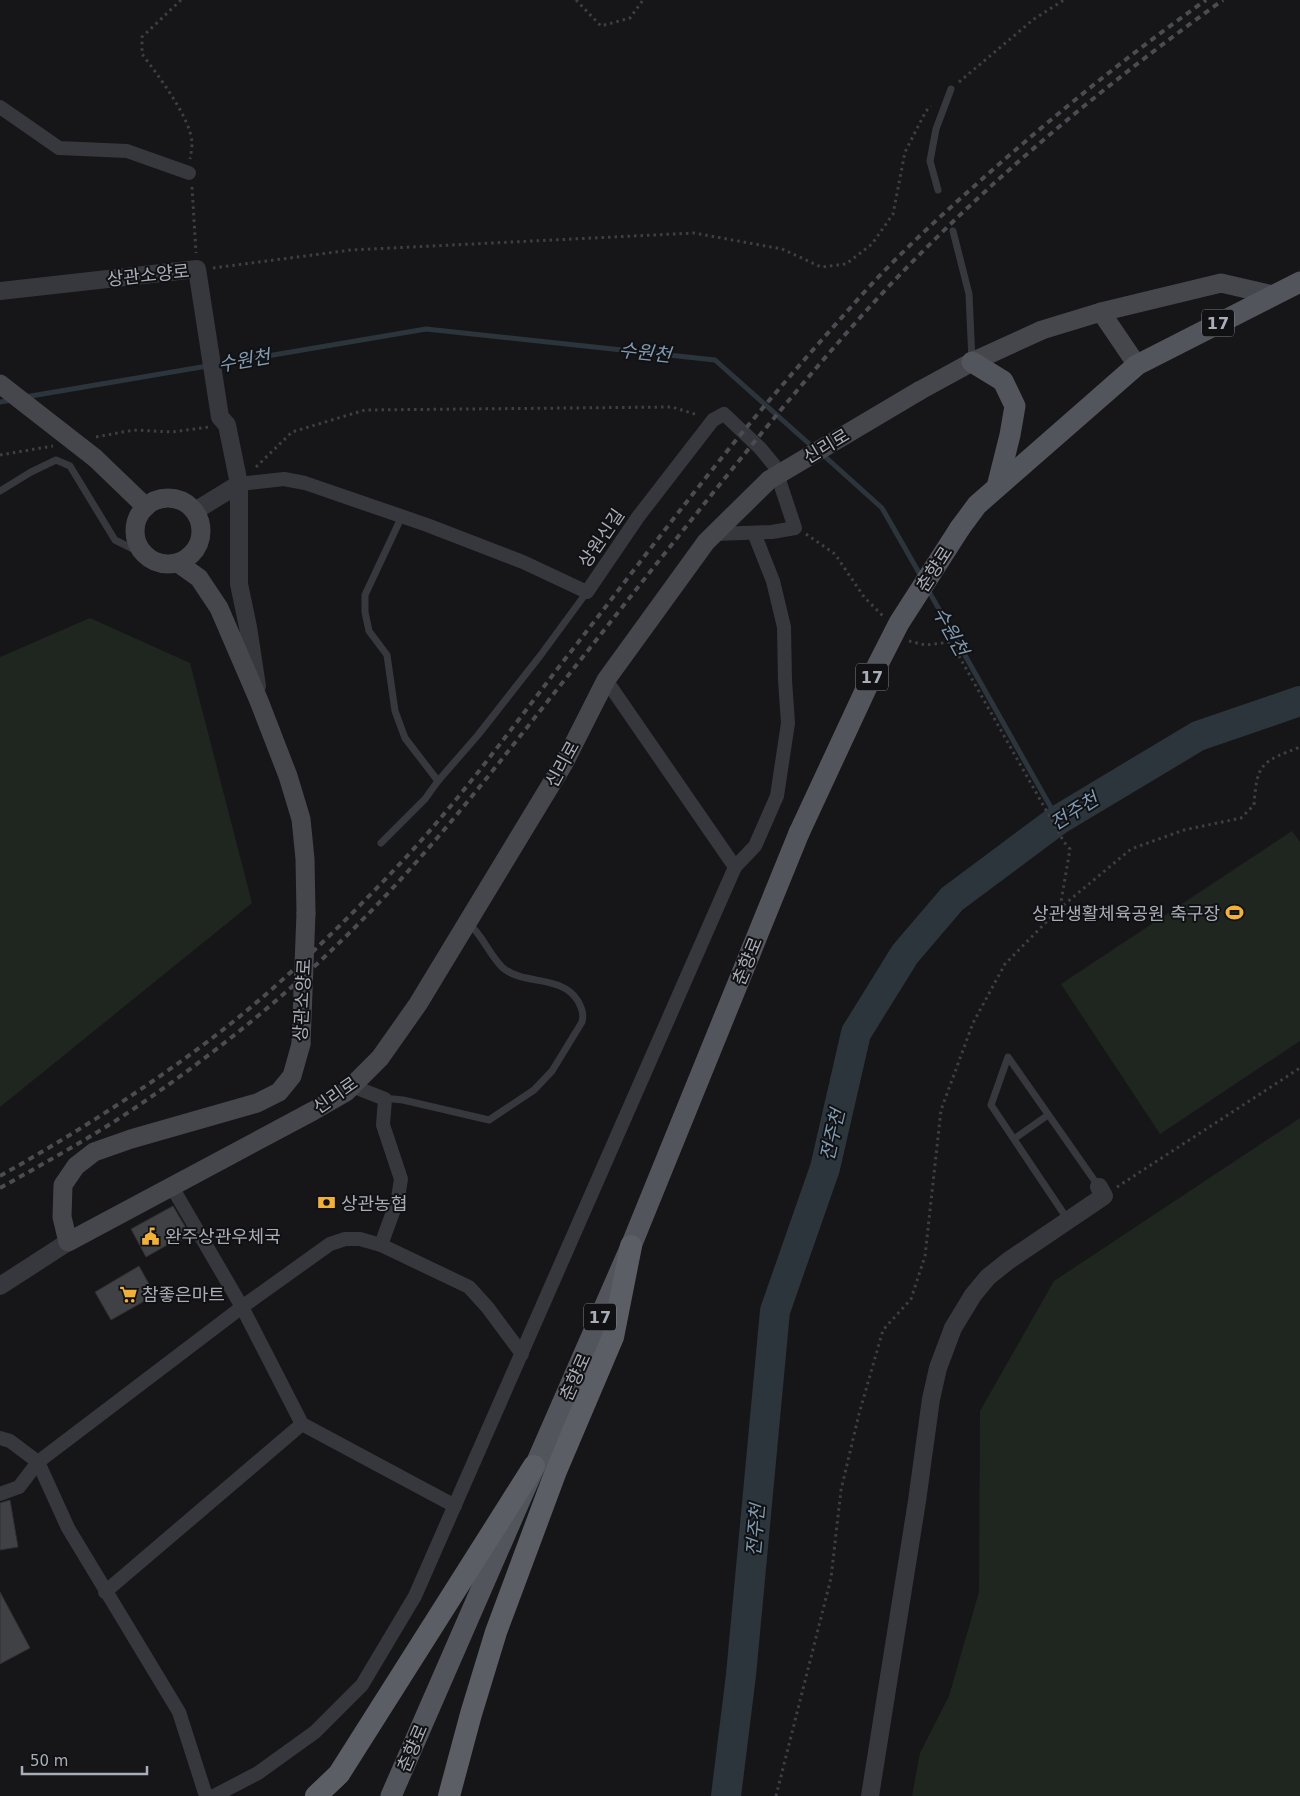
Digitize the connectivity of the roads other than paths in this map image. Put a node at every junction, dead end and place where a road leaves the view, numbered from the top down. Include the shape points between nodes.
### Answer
1 (951, 88) road end
2 (0, 107) edge
3 (189, 172) road end
4 (938, 190) dead end
5 (953, 231) dead end
6 (1300, 282) edge
7 (0, 291) edge
8 (1273, 294) junction
9 (1101, 312) junction
10 (972, 362) junction
11 (1137, 365) junction
12 (0, 384) edge
13 (239, 484) junction
14 (997, 487) junction
15 (0, 491) edge
16 (146, 507) junction
17 (194, 511) junction
18 (402, 516) junction
19 (754, 533) junction
20 (714, 534) junction
21 (145, 555) junction
22 (178, 563) junction
23 (587, 592) junction
24 (606, 680) junction
25 (259, 702) junction
26 (438, 781) junction
27 (380, 843) dead end
28 (735, 867) junction
29 (468, 922) junction
30 (352, 1086) junction
31 (382, 1098) junction
32 (1048, 1115) junction
33 (1014, 1139) junction
34 (172, 1187) junction
35 (1102, 1191) joint
36 (1068, 1220) junction
37 (68, 1242) junction
38 (381, 1245) junction
39 (631, 1246) junction
40 (0, 1286) edge
41 (242, 1306) junction
42 (522, 1354) junction
43 (302, 1424) junction
44 (0, 1438) edge
45 (38, 1462) junction
46 (534, 1466) junction
47 (0, 1494) edge
48 (455, 1506) junction
49 (105, 1592) junction
50 (206, 1796) edge
51 (214, 1796) edge
52 (316, 1796) edge
53 (391, 1796) edge
54 (449, 1796) edge
55 (870, 1796) edge

1 - 4 lane via 936,129 930,161
2 - 3 street via 59,148 127,151
5 - 10 lane via 968,294
6 - 8 main road, 춘향로 / 17
7 - 13 street, 상관소양로 via 198,275 224,421
8 - 9 main road, 신리로 via 1221,283
8 - 11 main road, 춘향로 / 17
9 - 10 main road, 신리로 via 1042,330
9 - 11 main road
10 - 14 main road via 1003,381 1015,406
10 - 20 main road, 신리로, bridge via 769,480
11 - 14 main road, 춘향로 / 17
12 - 16 main road, bridge via 95,458
13 - 17 street
13 - 18 street, 상원신길 via 284,479 305,483
13 - 25 street, 상관소양로 via 239,584
14 - 39 main road, 춘향로 / 17, bridge via 977,505 960,528 899,624 872,676 799,833
15 - 21 lane via 56,460 70,466 115,540
16 - 17 main road via 162,499 175,499
16 - 21 main road via 139,516 135,532
17 - 22 main road via 201,536 196,549
18 - 23 street, 상원신길 via 523,562
18 - 26 lane via 365,595 365,612 369,631 387,655 395,711 405,738
19 - 20 street
19 - 23 street, 상원신길 via 795,528 774,465 724,414 713,420 638,517
19 - 28 street via 773,581 784,627 788,723 777,796 754,846
20 - 24 main road, 신리로
21 - 22 main road via 164,564
22 - 25 main road, 상관소양로 via 199,578 219,608
23 - 26 lane via 478,735
24 - 28 street
24 - 29 main road, 신리로 via 564,763
25 - 37 main road, 상관소양로, bridge via 301,818 305,859 301,1044 292,1076 279,1092 257,1103 94,1152 76,1166 63,1185 62,1217
26 - 27 lane via 425,799
28 - 42 street
29 - 30 main road, 신리로 via 418,1004 380,1058
29 - 31 lane via 512,974 549,982 575,996 584,1014 582,1022 552,1071 534,1090 489,1120
30 - 31 street
30 - 34 main road, 신리로 via 313,1111
31 - 38 street via 385,1099 383,1125 401,1179 398,1198
32 - 33 lane
32 - 33 lane via 1008,1057 991,1105
32 - 35 lane
33 - 36 lane
34 - 37 main road, 신리로
34 - 41 street
35 - 36 street
36 - 55 street via 988,1277 953,1328 938,1368
37 - 40 street, 신리로
38 - 41 street via 360,1239 330,1244
38 - 42 street via 469,1286
39 - 46 main road, 춘향로 / 17
39 - 54 highway via 613,1337 556,1471 496,1632
41 - 43 street
41 - 45 street
42 - 48 street
43 - 48 street
43 - 49 street
44 - 45 street via 10,1441
45 - 47 street via 19,1487
45 - 49 street via 68,1528
46 - 52 highway via 339,1774
46 - 53 main road, 춘향로 / 17
48 - 51 street via 415,1596 362,1685 315,1732 258,1773
49 - 50 street via 179,1712

